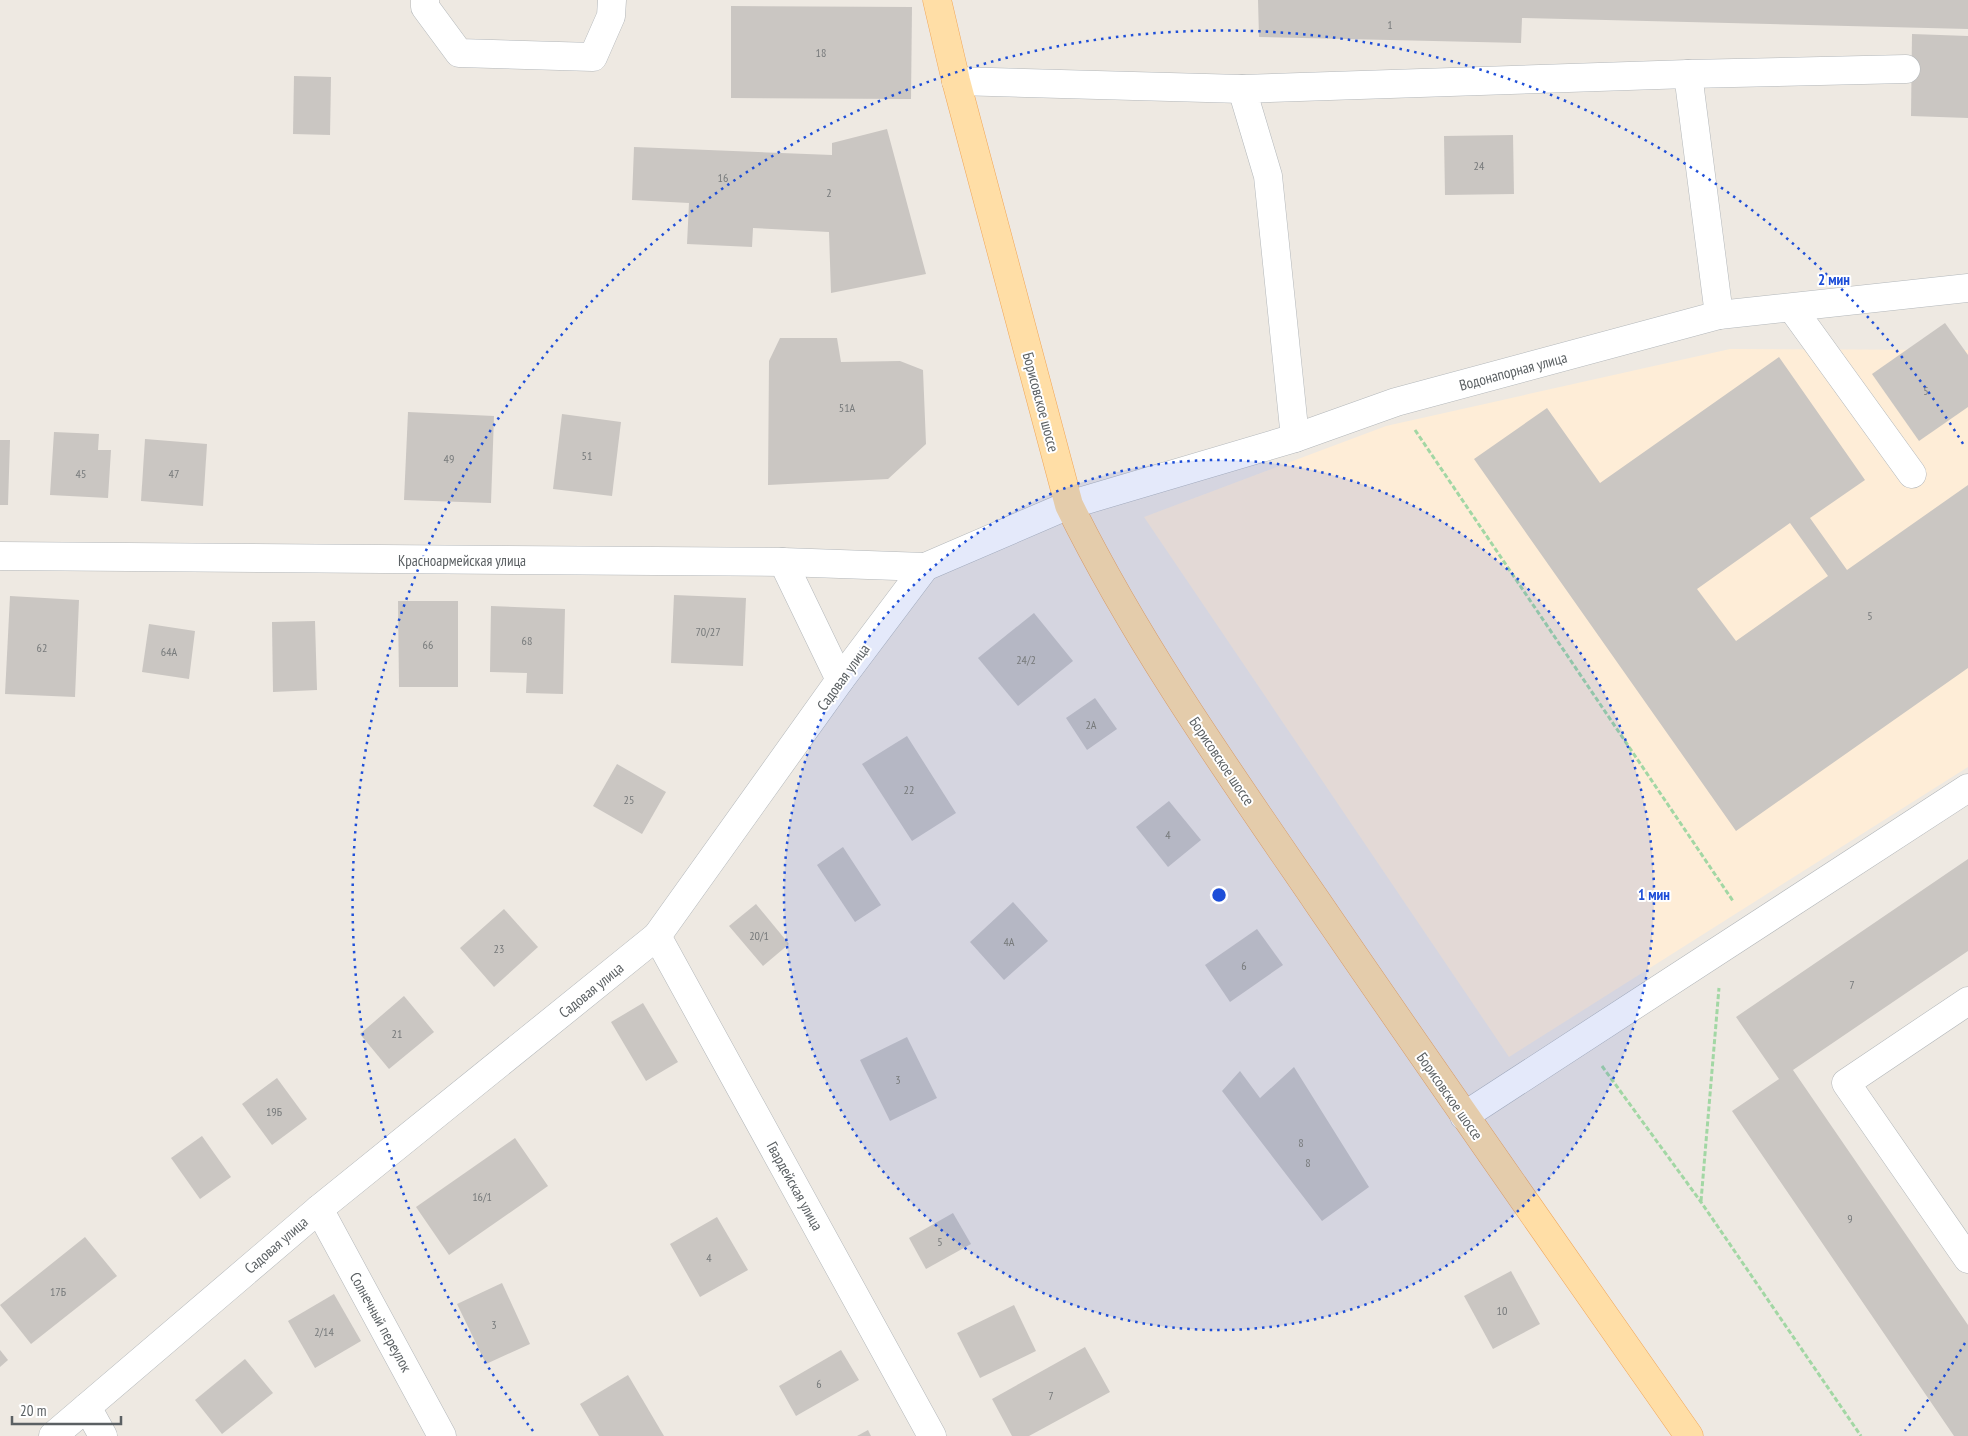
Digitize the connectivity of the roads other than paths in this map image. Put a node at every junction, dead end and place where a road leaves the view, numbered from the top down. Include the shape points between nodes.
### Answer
1 (425, 0) edge
2 (612, 0) edge
3 (936, 0) edge
4 (1906, 70) dead end
5 (1688, 74) junction
6 (956, 81) junction
7 (1242, 90) junction
8 (1968, 288) edge
9 (1792, 308) junction
10 (1718, 315) junction
11 (1295, 438) junction
12 (1912, 474) dead end
13 (1069, 505) junction
14 (0, 556) edge
15 (783, 562) junction
16 (925, 567) junction
17 (840, 680) junction
18 (1968, 788) edge
19 (657, 936) junction
20 (1968, 1001) edge
21 (1464, 1116) junction
22 (319, 1209) junction
23 (1968, 1259) edge
24 (87, 1407) junction
25 (53, 1436) edge
26 (103, 1436) edge
27 (442, 1436) edge
28 (932, 1436) edge
29 (1689, 1436) edge

1 - 2 street via 425,7 459,53 593,57 611,16
3 - 6 main road, Борисовское шоссе
4 - 5 street
5 - 7 street
5 - 10 street
6 - 7 street
6 - 13 main road, Борисовское шоссе
7 - 11 street via 1268,176
8 - 9 street, Водонапорная улица
9 - 10 street, Водонапорная улица
9 - 12 street
10 - 11 street, Водонапорная улица via 1396,402
11 - 13 street, Водонапорная улица
13 - 16 street, Садовая улица
13 - 21 main road, Борисовское шоссе via 1091,550 1193,719
14 - 15 street, Красноармейская улица
15 - 16 street, Красноармейская улица
15 - 17 street
16 - 17 street, Садовая улица
17 - 19 street, Садовая улица
18 - 21 street
19 - 22 street, Садовая улица
19 - 28 street, Гвардейская улица
20 - 23 street via 1846,1082
21 - 29 main road, Борисовское шоссе
22 - 24 street, Садовая улица
22 - 27 street, Солнечный переулок
24 - 25 street, Садовая улица
24 - 26 street

